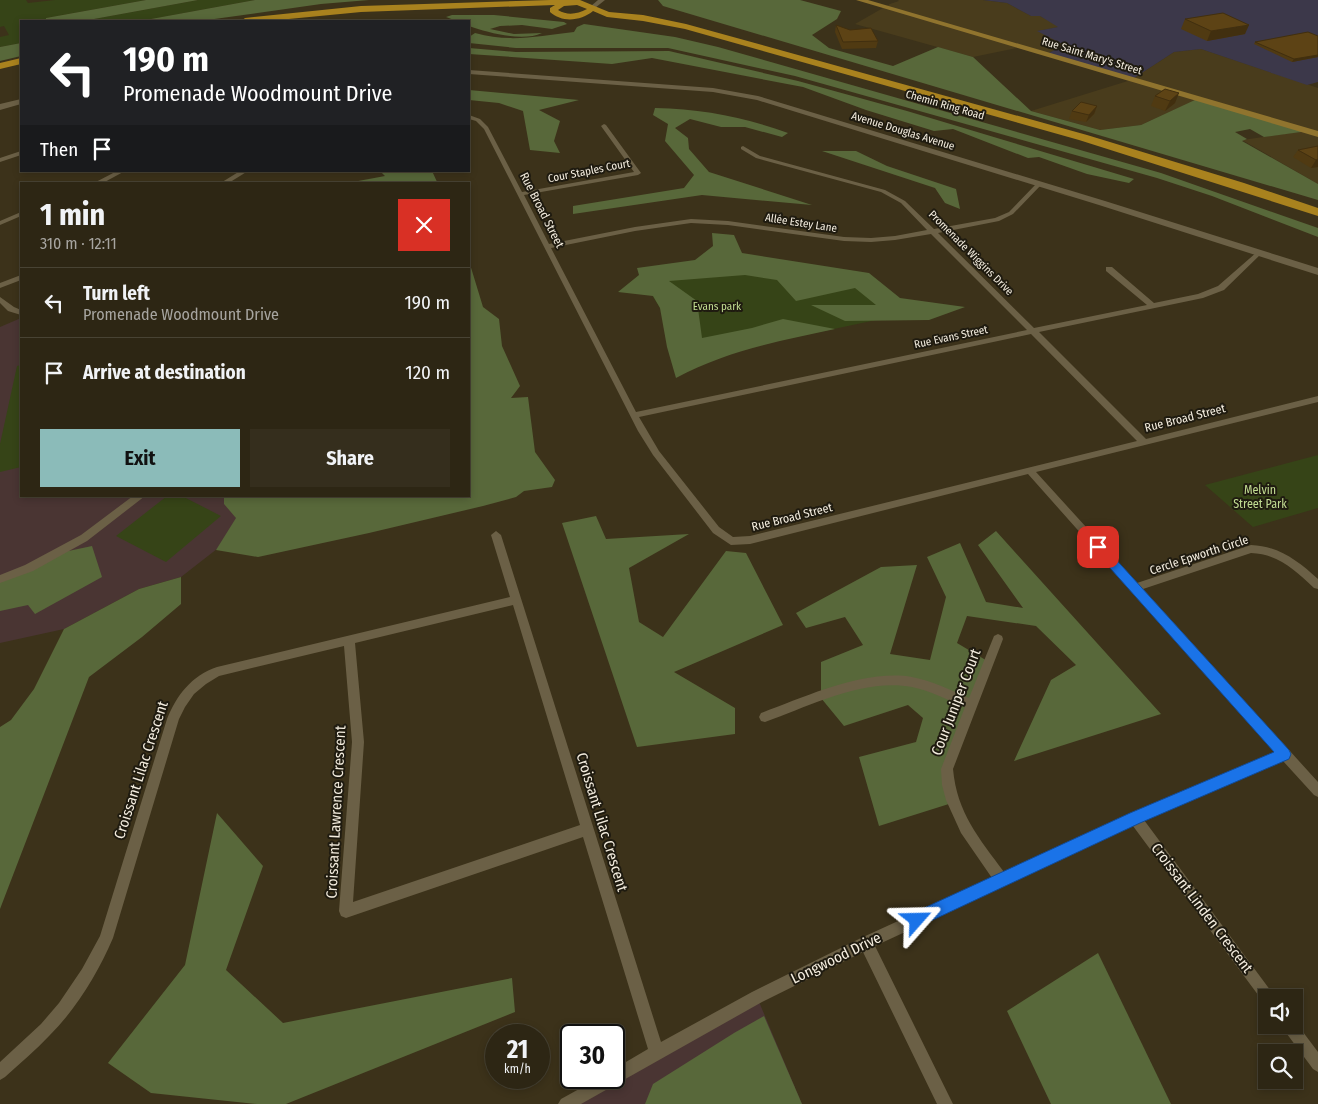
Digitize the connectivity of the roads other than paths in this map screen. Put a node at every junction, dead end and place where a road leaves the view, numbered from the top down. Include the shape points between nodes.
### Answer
1 (529, 0) edge
2 (602, 0) edge
3 (609, 0) edge
4 (860, 0) edge
5 (572, 2) junction
6 (590, 4) edge
7 (412, 7) junction
8 (561, 15) junction
9 (644, 18) junction
10 (254, 20) edge
11 (289, 20) edge
12 (20, 60) edge
13 (20, 65) edge
14 (0, 66) edge
15 (0, 70) edge
16 (470, 72) edge
17 (20, 101) edge
18 (0, 107) edge
19 (470, 117) edge
20 (604, 126) dead end
21 (1318, 134) edge
22 (743, 148) dead end
23 (20, 153) edge
24 (0, 160) edge
25 (120, 172) edge
26 (244, 172) edge
27 (98, 182) edge
28 (226, 182) edge
29 (1039, 184) junction
30 (520, 194) junction
31 (1318, 212) edge
32 (20, 214) edge
33 (1318, 219) edge
34 (0, 223) edge
35 (934, 232) junction
36 (547, 247) junction
37 (1259, 253) junction
38 (1109, 269) dead end
39 (1318, 272) edge
40 (20, 277) edge
41 (0, 286) edge
42 (0, 299) edge
43 (1154, 306) junction
44 (20, 314) edge
45 (1033, 332) junction
46 (1318, 398) edge
47 (634, 415) junction
48 (1143, 441) junction
49 (1029, 470) junction
50 (139, 497) edge
51 (496, 535) dead end
52 (0, 579) edge
53 (1318, 586) edge
54 (1135, 588) junction
55 (516, 600) junction
56 (998, 639) dead end
57 (349, 640) junction
58 (972, 705) junction
59 (766, 717) dead end
60 (1285, 754) junction
61 (1318, 791) edge
62 (1135, 818) junction
63 (587, 829) junction
64 (1002, 881) junction
65 (866, 943) junction
66 (1262, 989) edge
67 (1296, 1034) edge
68 (657, 1053) junction
69 (1318, 1064) edge
70 (625, 1070) edge
71 (0, 1072) edge
72 (592, 1089) edge
73 (566, 1104) edge
74 (945, 1104) edge

1 - 7 highway
2 - 6 street
3 - 9 highway via 610,6 616,10
4 - 21 main road, Rue Saint Mary's Street
5 - 6 highway
5 - 7 highway
5 - 8 highway via 554,8 554,12
6 - 8 highway via 584,14
6 - 9 highway, Chemin Ring Road via 607,14
7 - 10 highway
8 - 11 highway, Chemin Ring Road via 527,7 383,12
8 - 33 highway, Chemin Ring Road via 652,27 737,46 1203,179
9 - 31 highway, Chemin Ring Road via 1109,145
12 - 14 highway
13 - 15 highway
16 - 29 street, Avenue Douglas Avenue via 734,93
17 - 18 street
19 - 30 street, Rue Broad Street via 486,128
20 - 30 street, Cour Staples Court via 638,173
22 - 35 street, Promenade Wiggins Drive via 758,157 891,194 904,202
23 - 24 street
25 - 27 street
26 - 28 street
29 - 35 street, Allée Estey Lane via 1005,217
29 - 37 street, Avenue Douglas Avenue
30 - 36 street, Rue Broad Street
32 - 34 street
35 - 36 street, Allée Estey Lane via 895,238 844,239 692,221
35 - 45 street, Promenade Wiggins Drive
36 - 47 street, Rue Broad Street
37 - 39 street, Avenue Douglas Avenue
37 - 43 street, Rue Evans Street via 1222,288
38 - 43 street
40 - 41 street
42 - 44 street
43 - 45 street, Rue Evans Street
45 - 47 street, Rue Evans Street
45 - 48 street, Promenade Wiggins Drive
46 - 48 street, Rue Broad Street
47 - 49 street, Rue Broad Street via 656,453 686,492 716,530 731,540 750,540
48 - 49 street, Rue Broad Street
49 - 54 street
50 - 52 street via 84,538 29,568
51 - 55 street, Croissant Lilac Crescent
53 - 54 street, Cercle Epworth Circle via 1280,554 1251,549
54 - 60 street
55 - 57 street, Croissant Lilac Crescent
55 - 63 street, Croissant Lilac Crescent
56 - 58 street, Cour Juniper Court
57 - 63 street, Croissant Lawrence Crescent via 358,742 346,911
57 - 71 street, Croissant Lilac Crescent via 217,672 188,690 178,703 106,938 72,998
58 - 59 street via 929,687 886,680 864,683
58 - 64 street, Cour Juniper Court via 947,770 947,786 961,820
60 - 61 street
60 - 62 street, Longwood Drive
62 - 64 street, Longwood Drive
62 - 66 street, Croissant Linden Crescent
63 - 68 street, Croissant Lilac Crescent
64 - 65 street, Longwood Drive
65 - 68 street, Longwood Drive via 757,996
65 - 74 street
67 - 69 street
68 - 70 street, Longwood Drive
72 - 73 street, Longwood Drive

